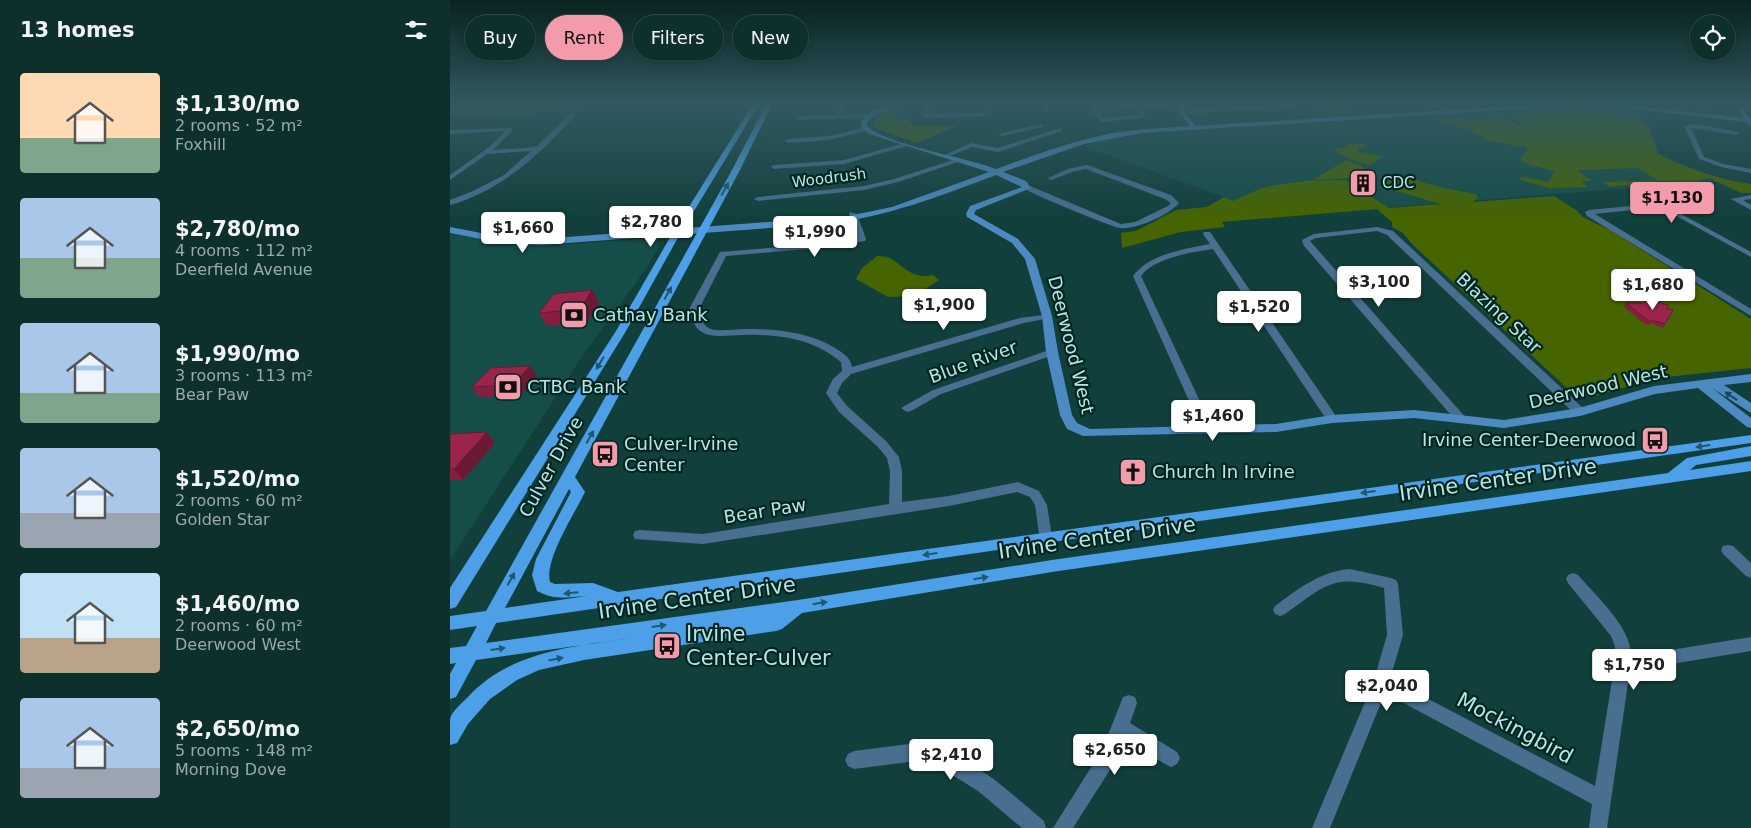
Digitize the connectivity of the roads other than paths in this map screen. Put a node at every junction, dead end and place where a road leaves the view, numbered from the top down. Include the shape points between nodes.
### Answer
1 (497, 143) edge
2 (543, 143) edge
3 (732, 143) edge
4 (750, 143) edge
5 (898, 143) edge
6 (1018, 143) edge
7 (1086, 143) edge
8 (1694, 143) edge
9 (905, 145) junction
10 (539, 147) junction
11 (488, 150) junction
12 (998, 150) junction
13 (1009, 153) dead end
14 (945, 156) junction
15 (959, 160) junction
16 (774, 168) dead end
17 (1751, 171) edge
18 (994, 174) junction
19 (450, 178) edge
20 (1051, 178) dead end
21 (1027, 188) junction
22 (1751, 197) edge
23 (758, 199) dead end
24 (450, 203) edge
25 (1751, 208) edge
26 (854, 216) junction
27 (450, 222) edge
28 (703, 229) junction
29 (450, 230) edge
30 (677, 231) junction
31 (1206, 234) dead end
32 (1215, 246) junction
33 (1751, 255) edge
34 (1751, 312) edge
35 (1047, 316) junction
36 (621, 331) junction
37 (638, 347) junction
38 (1052, 352) junction
39 (847, 372) junction
40 (1751, 378) edge
41 (1706, 383) junction
42 (907, 408) dead end
43 (1751, 409) edge
44 (1580, 412) junction
45 (1332, 419) junction
46 (1461, 419) junction
47 (1751, 424) edge
48 (1207, 429) junction
49 (1751, 440) edge
50 (1751, 451) edge
51 (1751, 466) edge
52 (568, 477) junction
53 (1671, 478) junction
54 (895, 508) junction
55 (640, 535) dead end
56 (1046, 537) junction
57 (1728, 550) dead end
58 (1751, 572) edge
59 (1573, 579) dead end
60 (618, 599) junction
61 (450, 602) edge
62 (798, 607) junction
63 (1280, 610) dead end
64 (490, 618) junction
65 (450, 623) edge
66 (1751, 644) edge
67 (471, 653) junction
68 (450, 656) edge
69 (1623, 662) junction
70 (1381, 684) junction
71 (450, 691) edge
72 (1129, 703) dead end
73 (1120, 726) junction
74 (450, 736) edge
75 (1171, 758) dead end
76 (854, 760) dead end
77 (1602, 799) junction
78 (1037, 828) edge
79 (1062, 828) edge
80 (1321, 828) edge
81 (1598, 828) edge

1 - 11 street
2 - 10 street
3 - 30 main road, Culver Drive
28 -> 4 main road, Culver Drive
5 - 9 street
6 - 12 street
7 - 18 street
8 - 17 street via 1701,158
9 - 14 street
9 - 16 street via 844,162
10 - 11 street
10 - 24 street via 500,180
11 - 19 street
12 - 13 street
12 - 14 street via 971,146
14 - 15 street
15 - 18 street
15 - 23 street, Woodrush via 864,188
18 - 21 street
18 - 26 street via 889,210
20 - 21 street via 1070,170 1087,168 1176,203 1136,224 1120,226
21 - 35 street, Deerwood West via 974,208 970,214 1023,249 1034,269
22 - 25 street via 1736,199
26 - 28 street via 812,223
26 - 39 street via 862,239 723,254 694,311 698,323 705,330 718,333 757,331 823,343 846,361
27 - 30 street via 491,232 540,236
28 - 30 street
37 -> 28 main road, Culver Drive
29 - 30 street via 502,240 540,242
30 - 36 main road, Culver Drive
31 - 32 street
32 - 45 street
32 - 48 street via 1182,253 1145,267 1137,276
33 - 34 street via 1661,205 1589,212
35 - 38 street, Deerwood West
35 - 39 street via 1023,320
36 - 37 main road
36 -> 61 main road, Culver Drive
52 -> 37 main road, Culver Drive
38 - 42 street, Blue River via 936,392
38 - 48 street, Deerwood West via 1066,415 1072,426 1088,433
39 - 54 street via 831,393 843,409 893,457
40 - 41 street, Deerwood West
43 -> 41 street
41 - 44 street, Deerwood West via 1654,390
41 - 47 street
44 - 46 street, Deerwood West via 1504,424
44 - 46 street, Blazing Star via 1390,233 1377,229 1314,236 1306,240
45 - 46 street, Deerwood West via 1414,414
45 - 48 street, Deerwood West via 1276,428
49 -> 56 main road, Irvine Center Drive
50 - 53 main road via 1692,461
51 - 53 main road, Irvine Center Drive
60 -> 52 main road via 592,590 564,594 543,586 540,575 544,560 578,492
64 -> 52 main road, Culver Drive
62 -> 53 main road, Irvine Center Drive via 1052,566
54 - 55 street, Bear Paw via 703,539
54 - 56 street, Bear Paw via 1018,487 1035,494
56 -> 60 main road, Irvine Center Drive
57 - 58 street
59 - 69 street via 1618,632
60 - 64 main road, Irvine Center Drive
67 -> 62 main road, Irvine Center Drive
74 -> 62 main road via 462,716 483,694 512,674 541,662 776,624
63 - 70 street via 1333,577 1346,574 1391,584 1395,634
64 - 65 main road, Irvine Center Drive
64 - 67 main road, Culver Drive
66 - 69 street
67 - 68 main road, Irvine Center Drive
67 - 71 main road, Culver Drive
69 - 77 street
70 - 77 street, Mockingbird
70 - 80 street
72 - 73 street
73 - 75 street
73 - 79 street via 1109,756
76 - 78 street via 895,754 928,754 962,768
77 - 81 street

